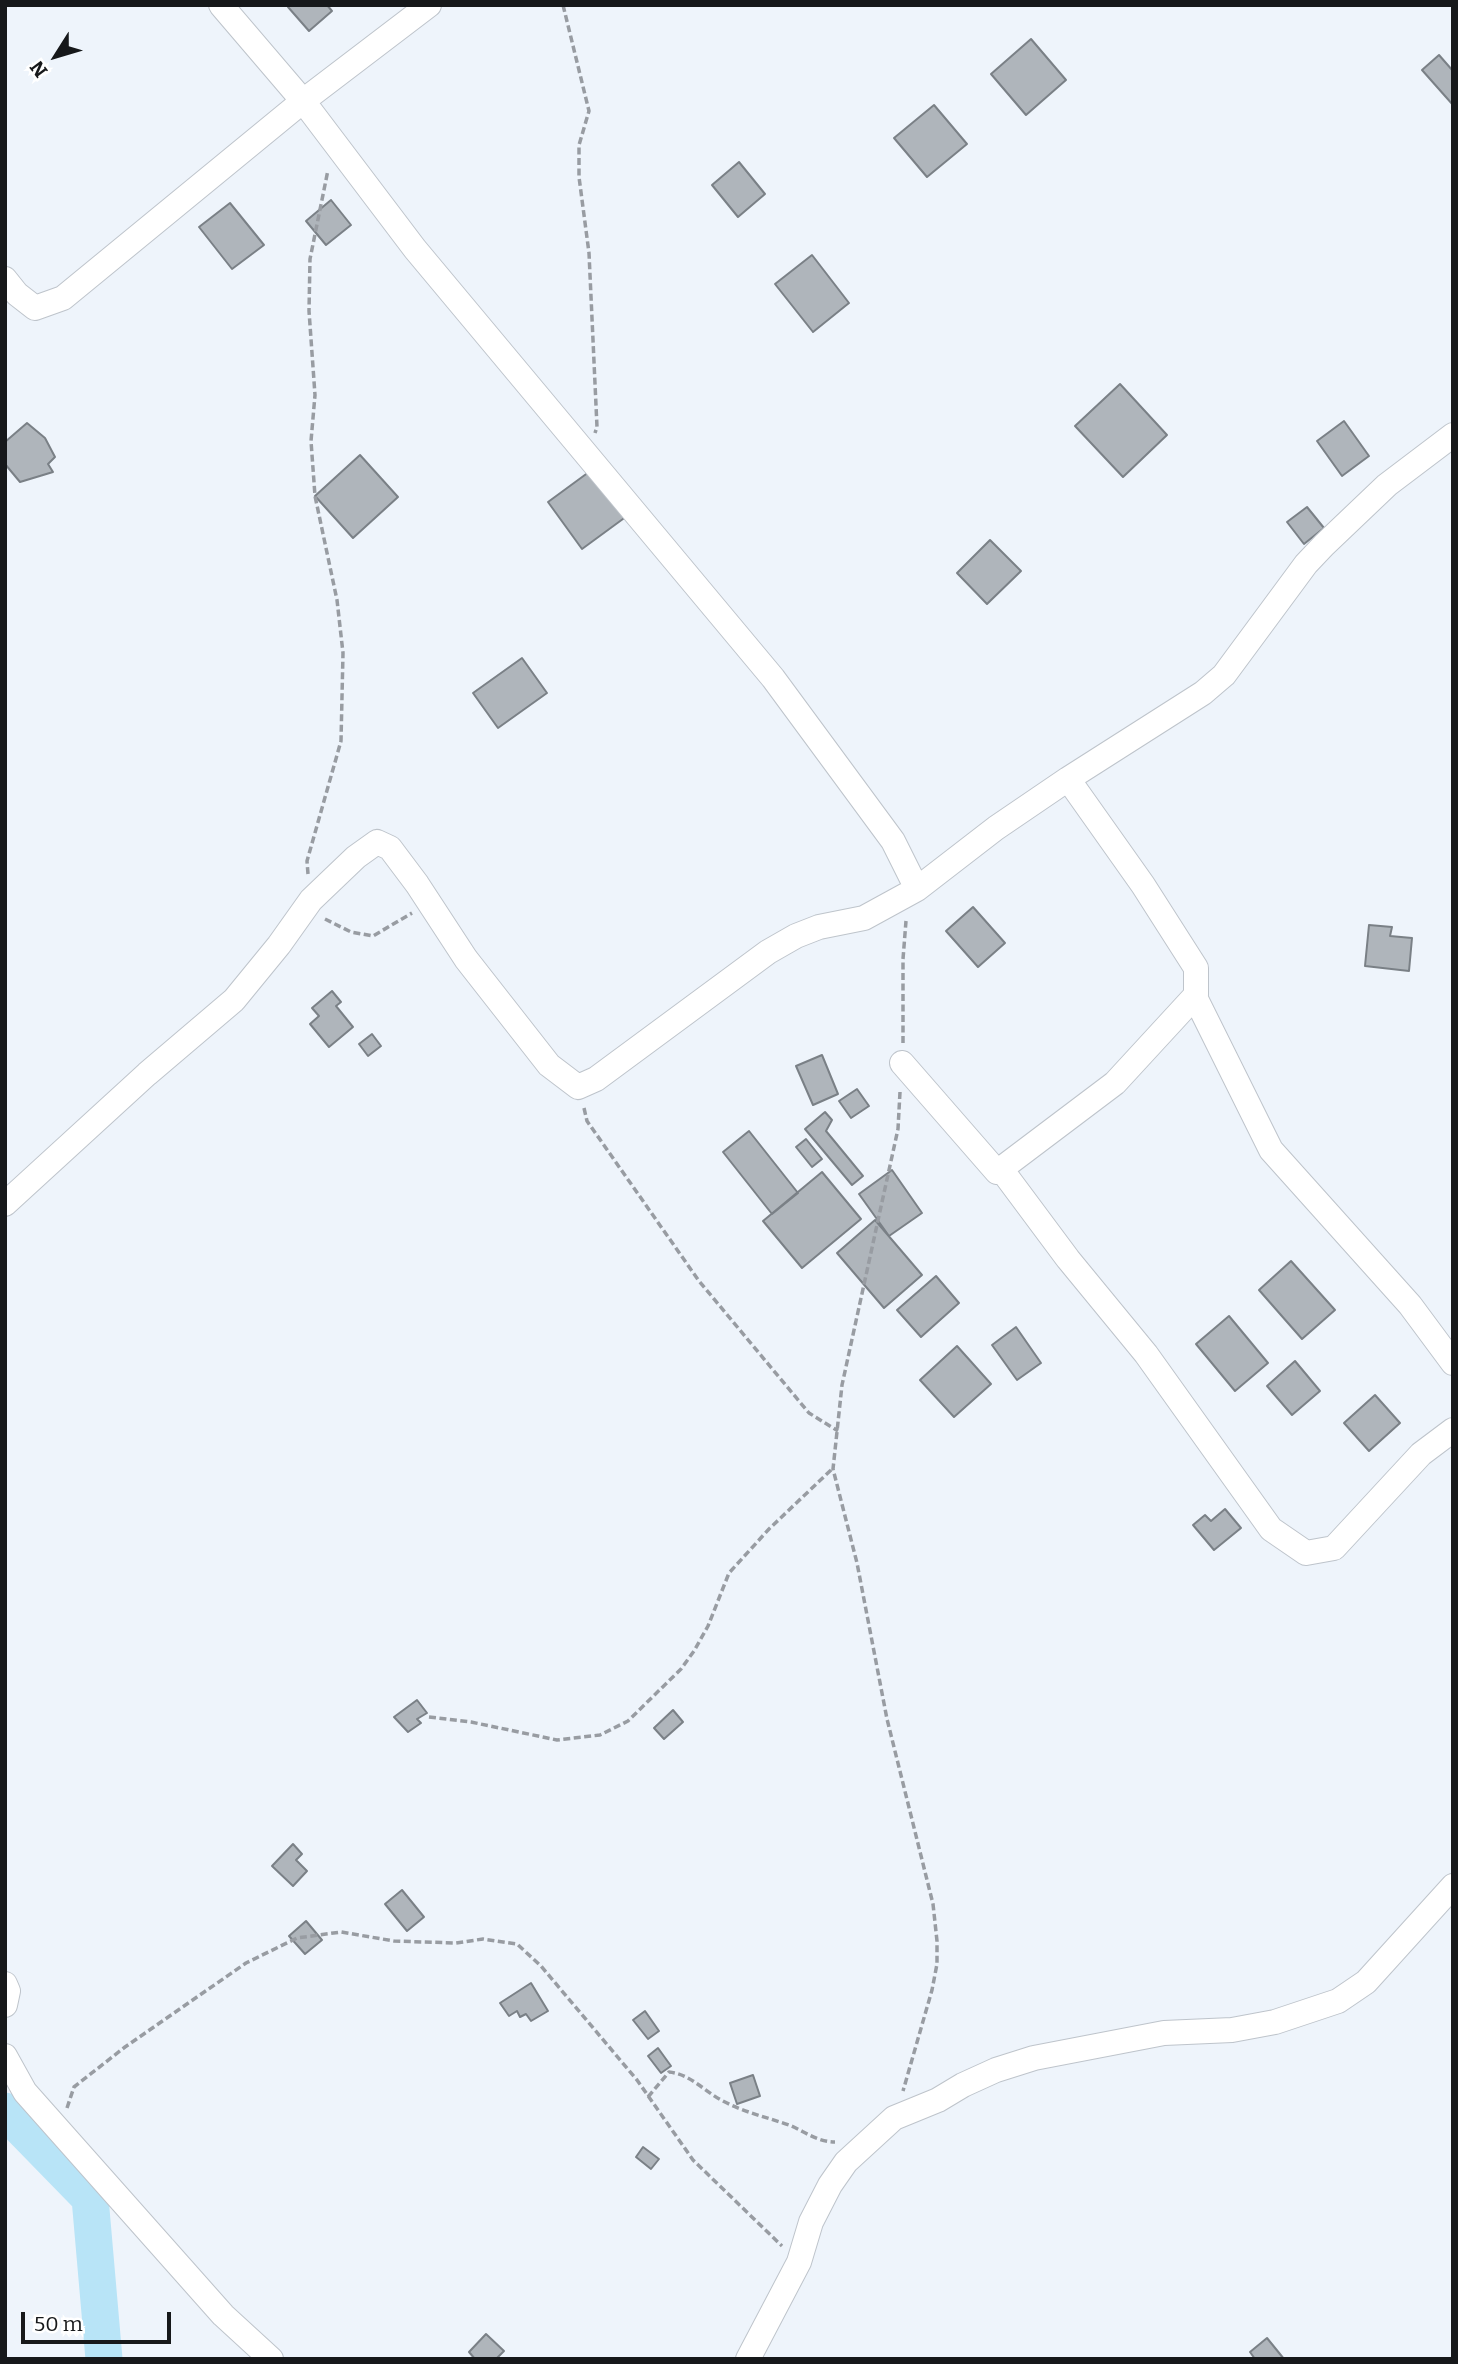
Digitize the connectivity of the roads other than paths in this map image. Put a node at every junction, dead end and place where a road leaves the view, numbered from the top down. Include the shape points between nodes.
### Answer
1 (221, 5) edge
2 (429, 5) edge
3 (303, 101) junction
4 (5, 279) edge
5 (1453, 435) edge
6 (1068, 779) junction
7 (912, 892) junction
8 (1195, 997) junction
9 (902, 1063) road end
10 (1001, 1169) junction
11 (5, 1204) edge
12 (1453, 1363) edge
13 (1453, 1430) edge
14 (1453, 1886) edge
15 (5, 1983) edge
16 (5, 2005) edge
17 (5, 2056) edge
18 (271, 2359) edge
19 (748, 2359) edge

1 - 3 street
2 - 3 street
3 - 4 street via 62,298 34,308
3 - 7 street via 415,249 773,677 893,841
5 - 6 street via 1387,485 1324,545 1224,675
6 - 7 street
6 - 8 street via 1196,968
7 - 11 street via 864,918 807,931 768,952 620,1063 578,1087 549,1065 466,959 390,848 377,842 305,908 234,1000
8 - 10 street via 1115,1083
8 - 12 street via 1271,1150 1410,1305
9 - 10 street via 996,1172
10 - 13 street via 1146,1354 1271,1530 1306,1553 1334,1548 1421,1454
14 - 19 street via 1366,1982 1338,2001 1275,2022 1164,2034 1034,2058 996,2070 894,2118 846,2162 830,2185 811,2222 799,2262
15 - 16 street
17 - 18 street via 25,2092 223,2315

